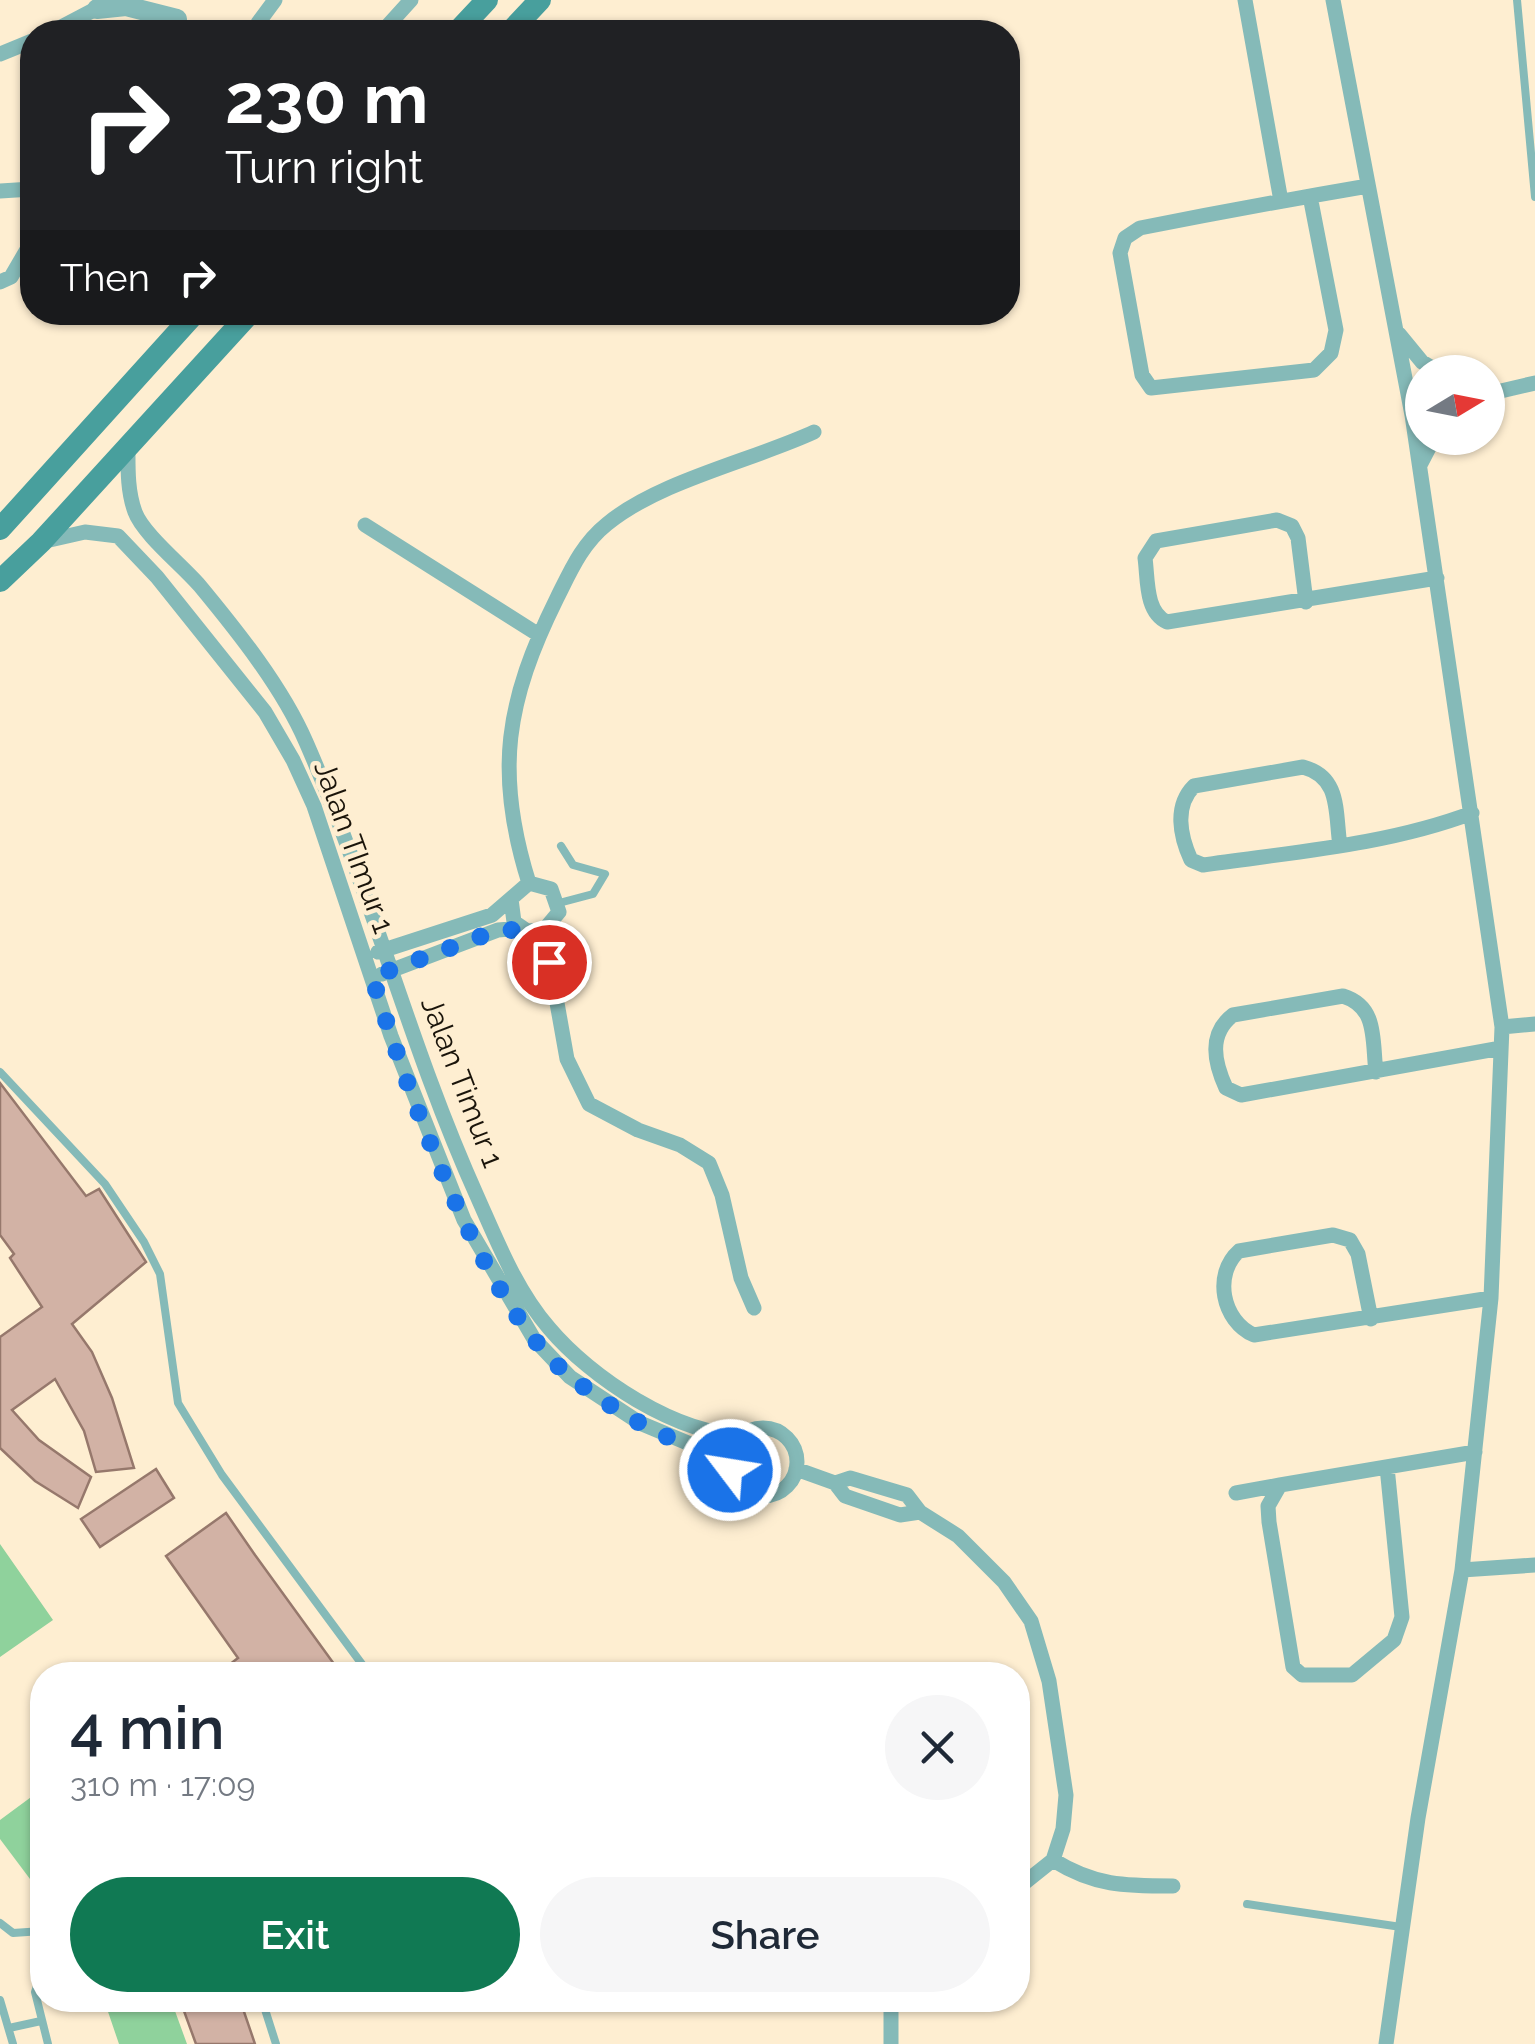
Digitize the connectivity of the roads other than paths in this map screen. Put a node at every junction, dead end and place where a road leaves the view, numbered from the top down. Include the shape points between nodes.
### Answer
1 (161, 0) edge
2 (411, 0) edge
3 (488, 0) edge
4 (540, 0) edge
5 (1244, 0) edge
6 (1333, 0) edge
7 (1517, 0) edge
8 (104, 3) edge
9 (74, 20) edge
10 (165, 20) edge
11 (177, 20) edge
12 (393, 20) edge
13 (469, 20) edge
14 (521, 20) edge
15 (1368, 186) junction
16 (1310, 196) junction
17 (1535, 197) edge
18 (1281, 201) junction
19 (20, 262) edge
20 (0, 282) edge
21 (184, 325) edge
22 (238, 325) edge
23 (1396, 331) junction
24 (1416, 355) edge
25 (1405, 367) edge
26 (1535, 383) edge
27 (1505, 390) edge
28 (814, 432) dead end
29 (128, 444) junction
30 (1419, 455) edge
31 (1426, 455) edge
32 (1420, 467) junction
33 (365, 525) dead end
34 (0, 529) edge
35 (42, 542) junction
36 (1436, 578) junction
37 (0, 581) edge
38 (1306, 602) junction
39 (538, 635) junction
40 (1472, 814) junction
41 (561, 846) dead end
42 (1340, 846) junction
43 (528, 883) junction
44 (511, 898) junction
45 (559, 903) junction
46 (520, 928) junction
47 (544, 930) junction
48 (383, 950) junction
49 (366, 957) junction
50 (390, 970) junction
51 (372, 977) junction
52 (1535, 1024) edge
53 (1502, 1027) junction
54 (1502, 1048) junction
55 (0, 1072) edge
56 (1376, 1072) junction
57 (1491, 1298) junction
58 (754, 1308) dead end
59 (1371, 1319) junction
60 (743, 1435) junction
61 (1475, 1452) junction
62 (796, 1468) junction
63 (1387, 1468) junction
64 (730, 1470) junction
65 (1280, 1485) junction
66 (1236, 1493) dead end
67 (1535, 1565) edge
68 (1462, 1570) junction
69 (360, 1662) edge
70 (1052, 1860) junction
71 (1030, 1878) edge
72 (1173, 1886) dead end
73 (1246, 1904) dead end
74 (0, 1923) edge
75 (1401, 1927) junction
76 (30, 1931) edge
77 (0, 2000) edge
78 (39, 2012) edge
79 (266, 2012) edge
80 (891, 2012) edge
81 (41, 2021) junction
82 (1388, 2025) junction
83 (10, 2028) junction
84 (14, 2044) edge
85 (48, 2044) edge
86 (276, 2044) edge
87 (890, 2044) edge
88 (1386, 2044) edge
89 (1400, 2044) edge

1 - 11 street
2 - 12 street
3 - 13 main road
4 - 14 main road
5 - 18 street
6 - 15 street
7 - 17 lane
8 - 9 street
8 - 10 street
15 - 16 street
15 - 23 street
16 - 18 street
16 - 18 street via 1336,330 1331,353 1314,370 1150,388 1120,253 1125,238 1140,228
19 - 20 street
21 - 34 main road
22 - 29 main road
23 - 24 street
23 - 25 street
26 - 27 street
28 - 39 street via 666,488 608,522 583,546
29 - 35 main road
29 - 48 street, Jalan Timur 1 via 136,516 268,677 305,740
30 - 32 street
31 - 32 street
32 - 36 street
33 - 39 street
35 - 37 main road
35 - 49 street, Jalan TImur 1 via 86,532 118,536 264,712 314,806
36 - 38 street
36 - 40 street
38 - 38 street via 1167,622 1152,605 1145,558 1156,541 1276,520 1292,526 1298,538
39 - 43 street via 506,760 512,830
40 - 42 street
40 - 53 street
41 - 45 lane via 573,864 605,874 594,894
42 - 42 street via 1203,865 1185,846 1183,797 1194,786 1303,767 1321,772 1331,785
43 - 44 street
43 - 45 street via 551,889
44 - 46 street via 510,914
44 - 48 street via 492,915
45 - 47 street via 556,920
46 - 47 street
46 - 50 street
47 - 58 street via 566,1059 589,1104 709,1163
48 - 49 street
48 - 50 street, Jalan Timur 1
49 - 51 street, Jalan TImur 1
50 - 51 street
50 - 60 street, Jalan Timur 1 via 453,1144 508,1266 548,1327 585,1364 649,1408 723,1435
51 - 64 street, Jalan TImur 1 via 464,1220 534,1340 570,1377 640,1423 714,1454
52 - 53 street
53 - 54 street
54 - 56 street
54 - 57 street
55 - 69 lane via 105,1184 144,1242 160,1274 178,1403 222,1475
56 - 56 street via 1241,1096 1226,1088 1215,1041 1219,1026 1232,1016 1344,996 1360,1001 1369,1014
57 - 59 street
57 - 61 street
59 - 59 street via 1254,1334 1239,1328 1230,1317 1227,1261 1239,1250 1334,1235 1350,1240
60 - 62 street via 776,1431 793,1446
60 - 64 street via 731,1452
61 - 63 street
61 - 68 street
62 - 64 street via 783,1490 757,1496
62 - 70 street via 834,1483 844,1496 900,1515 920,1512 958,1536 1031,1621 1049,1681 1066,1795
63 - 65 street
63 - 65 street via 1402,1616 1394,1640 1352,1675 1302,1675 1293,1667 1269,1522 1268,1506
65 - 66 street
67 - 68 street
68 - 75 street
70 - 71 street
70 - 72 street via 1109,1884
73 - 75 lane
74 - 76 lane via 13,1932
75 - 82 street
77 - 83 lane
78 - 81 lane
79 - 86 lane
80 - 87 street
81 - 83 lane
81 - 85 lane
82 - 88 street
82 - 89 street
83 - 84 lane

